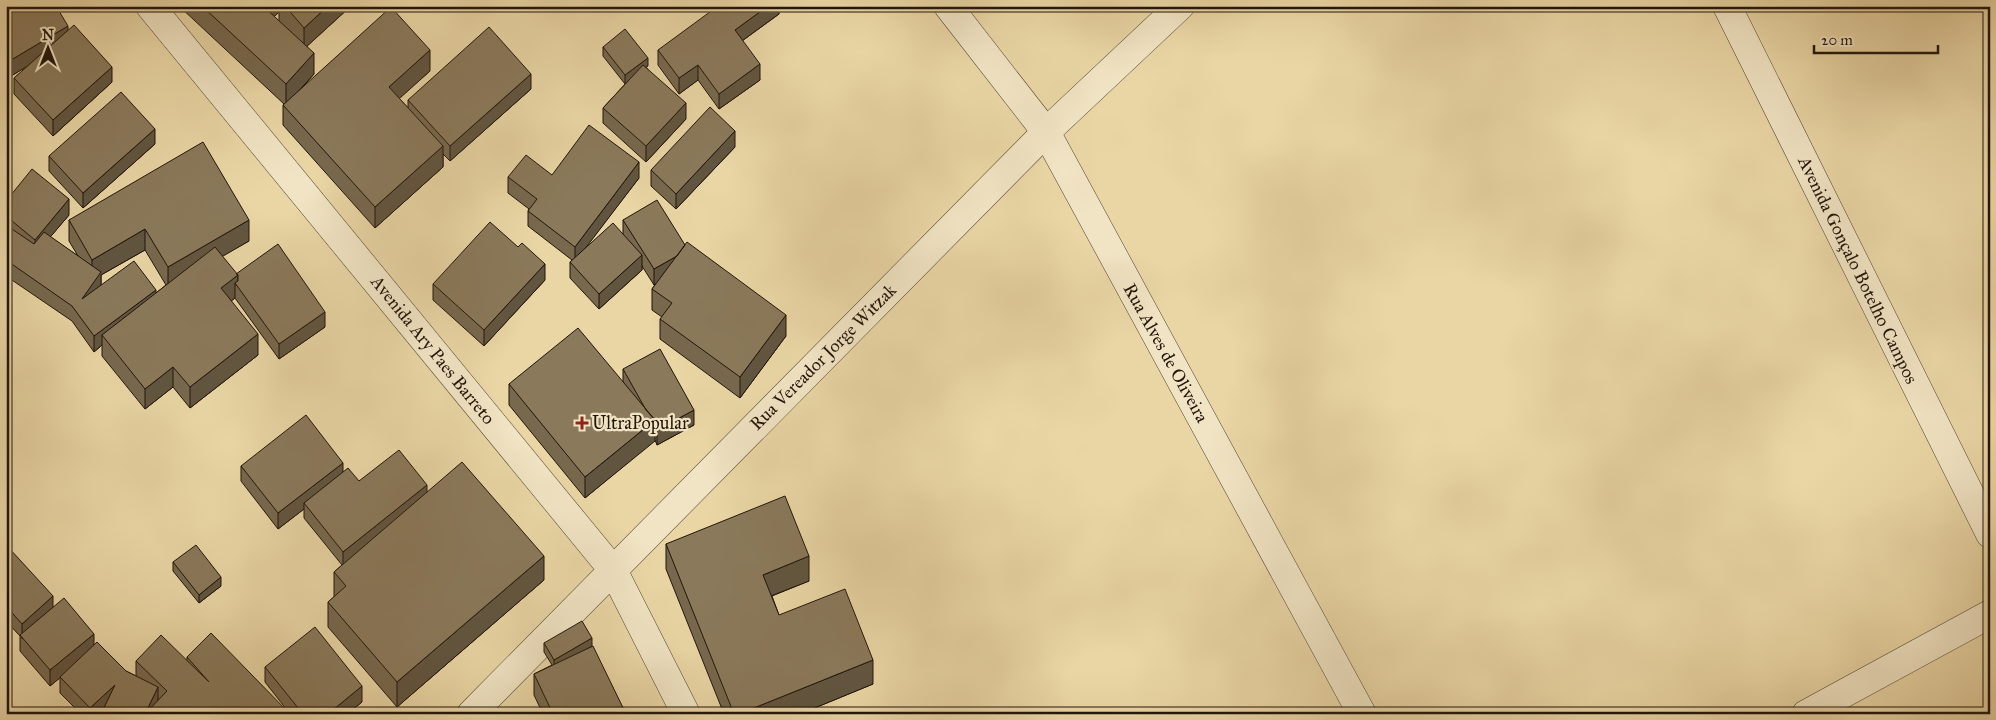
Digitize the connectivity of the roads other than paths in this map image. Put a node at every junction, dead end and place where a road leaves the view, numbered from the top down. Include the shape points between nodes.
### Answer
1 (150, 6) edge
2 (948, 6) edge
3 (1180, 6) edge
4 (1727, 6) edge
5 (1046, 132) junction
6 (1990, 534) edge
7 (613, 570) junction
8 (1990, 614) edge
9 (471, 714) edge
10 (686, 714) edge
11 (1362, 714) edge
12 (1806, 714) edge

1 - 7 street, Avenida Ary Paes Barreto
2 - 5 street, Rua Alves de Oliveira
3 - 5 street, Rua Vereador Jorge Witzak
4 - 6 street, Avenida Gonçalo Botelho Campos
5 - 7 street, Rua Vereador Jorge Witzak
5 - 11 street, Rua Alves de Oliveira
7 - 9 street, Rua Vereador Jorge Witzak
7 - 10 street, Avenida Ary Paes Barreto
8 - 12 street

